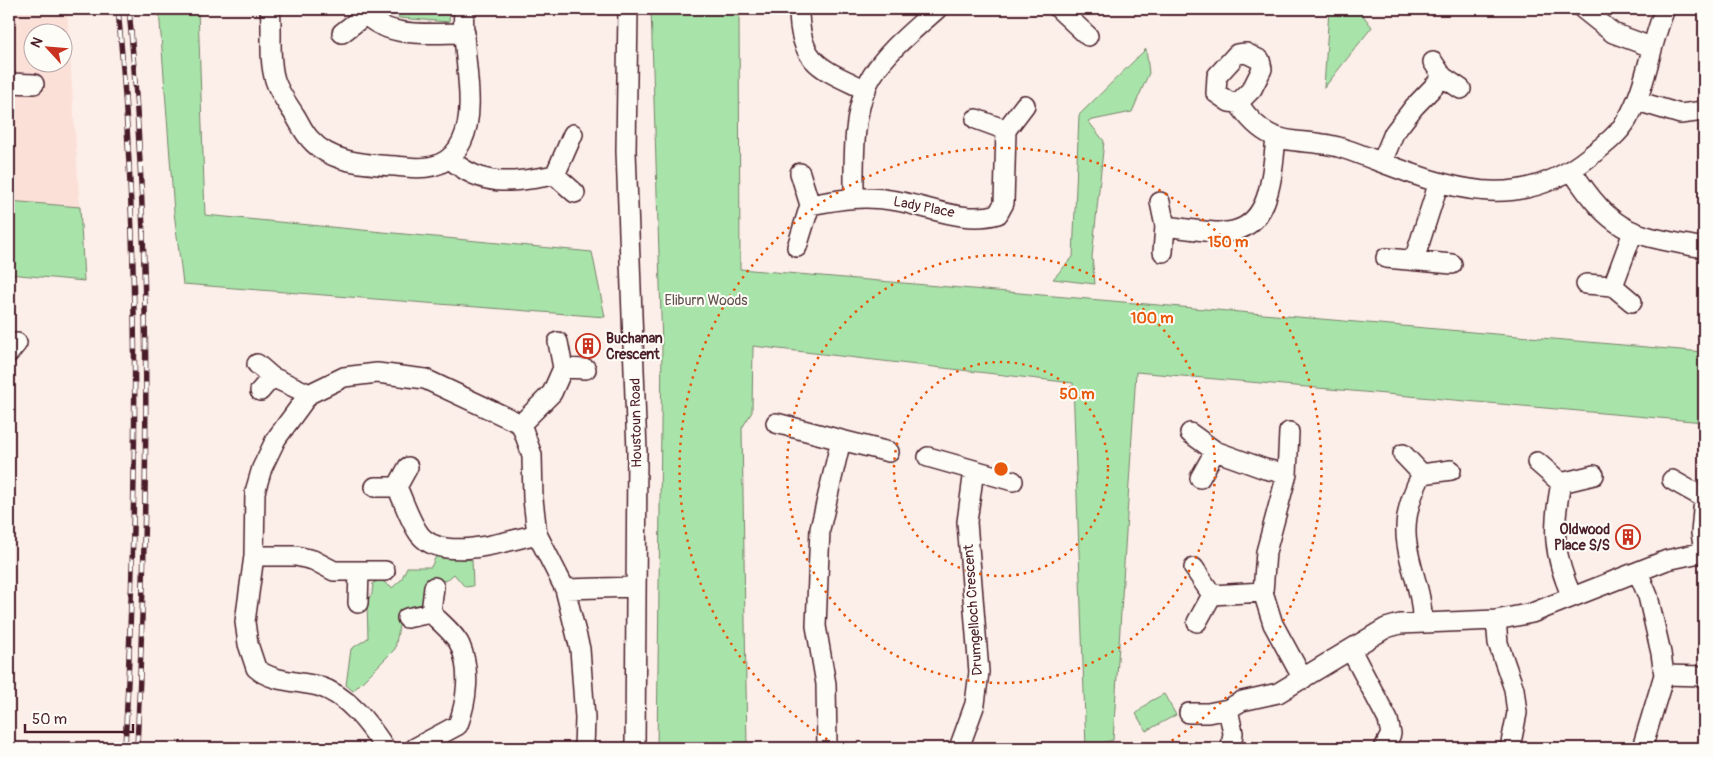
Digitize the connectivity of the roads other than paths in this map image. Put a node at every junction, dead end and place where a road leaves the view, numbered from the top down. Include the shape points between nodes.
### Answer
1 (270, 9) edge
2 (464, 9) edge
3 (628, 9) edge
4 (798, 9) edge
5 (937, 9) edge
6 (1583, 9) edge
7 (1665, 9) edge
8 (363, 12) edge
9 (1069, 12) edge
10 (342, 33) dead end
11 (464, 33) junction
12 (1088, 36) dead end
13 (1652, 47) junction
14 (9, 83) edge
15 (34, 84) dead end
16 (1461, 89) dead end
17 (866, 90) junction
18 (1637, 101) junction
19 (1238, 104) dead end
20 (1025, 105) dead end
21 (1704, 111) edge
22 (976, 119) dead end
23 (1006, 130) junction
24 (574, 134) dead end
25 (1276, 138) junction
26 (450, 159) junction
27 (1382, 162) junction
28 (1572, 170) junction
29 (800, 173) dead end
30 (555, 175) junction
31 (1438, 182) junction
32 (575, 193) dead end
33 (854, 197) junction
34 (1160, 202) dead end
35 (810, 204) junction
36 (1165, 226) junction
37 (1633, 232) junction
38 (797, 247) dead end
39 (1704, 248) edge
40 (1163, 252) dead end
41 (1386, 258) dead end
42 (1414, 260) junction
43 (1452, 264) dead end
44 (1586, 284) dead end
45 (1613, 286) junction
46 (1632, 302) dead end
47 (558, 342) dead end
48 (257, 364) dead end
49 (563, 368) junction
50 (586, 370) dead end
51 (309, 394) junction
52 (776, 423) dead end
53 (521, 424) junction
54 (1289, 432) dead end
55 (1190, 433) dead end
56 (841, 440) junction
57 (1215, 451) junction
58 (889, 452) dead end
59 (1403, 454) dead end
60 (928, 457) dead end
61 (1537, 462) dead end
62 (408, 467) dead end
63 (974, 470) junction
64 (1451, 470) dead end
65 (1287, 474) junction
66 (1422, 474) junction
67 (1594, 475) dead end
68 (1200, 478) dead end
69 (1672, 480) dead end
70 (1014, 481) dead end
71 (1561, 483) junction
72 (374, 487) dead end
73 (397, 487) junction
74 (537, 534) junction
75 (1704, 552) edge
76 (254, 556) junction
77 (1194, 568) dead end
78 (384, 571) dead end
79 (359, 572) junction
80 (1638, 572) junction
81 (434, 587) dead end
82 (635, 587) junction
83 (565, 590) junction
84 (1263, 592) junction
85 (1212, 594) junction
86 (1572, 597) junction
87 (358, 603) dead end
88 (431, 613) junction
89 (407, 618) dead end
90 (1496, 620) junction
91 (1197, 622) dead end
92 (1422, 623) junction
93 (1350, 650) junction
94 (1664, 675) junction
95 (1704, 676) edge
96 (1303, 679) junction
97 (1228, 709) junction
98 (1189, 714) dead end
99 (386, 748) edge
100 (415, 748) edge
101 (584, 748) edge
102 (635, 748) edge
103 (827, 748) edge
104 (959, 748) edge
105 (1231, 748) edge
106 (1384, 748) edge
107 (1510, 748) edge
108 (1642, 748) edge

1 - 26 street via 275,81 310,139 322,150 336,158 361,163 423,169
2 - 11 street
3 - 82 street, Houstoun Road via 626,151 637,452
4 - 17 street via 802,41 809,57 823,70
5 - 17 street via 882,61
6 - 13 street via 1613,33
7 - 13 street
8 - 10 street
8 - 11 street via 394,32
9 - 12 street
11 - 26 street via 469,117 462,140
13 - 18 street
14 - 15 street
16 - 27 street via 1438,69 1394,133
17 - 33 street via 854,143
18 - 21 street via 1680,114
18 - 28 street via 1627,121 1614,136
19 - 25 street via 1259,129
20 - 23 street
22 - 23 street
23 - 33 street, Lady Place via 1004,203 998,214 987,217 937,212 898,201
24 - 30 street
25 - 27 street via 1338,146
25 - 36 street via 1267,196 1259,214 1243,228 1227,232
26 - 30 street via 479,178 516,182
27 - 31 street
28 - 31 street via 1515,190 1476,191
28 - 37 street via 1602,212
29 - 35 street
30 - 32 street
31 - 42 street
33 - 35 street, Lady Place
34 - 36 street
35 - 38 street
36 - 40 street
37 - 39 street via 1657,240
37 - 45 street
41 - 42 street
42 - 43 street
44 - 45 street
45 - 46 street
47 - 49 street
48 - 51 street via 266,384
49 - 50 street
49 - 53 street via 552,393
51 - 53 street via 344,377 377,373 425,379
51 - 76 street via 276,439 262,468 255,492
52 - 56 street
53 - 74 street via 532,455
54 - 65 street
55 - 57 street
56 - 58 street
56 - 103 street via 820,529 816,626 826,684
57 - 65 street
57 - 68 street
59 - 66 street
60 - 63 street
61 - 71 street
62 - 73 street
63 - 70 street
63 - 104 street, Drumgelloch Crescent via 967,522 980,672 975,704
64 - 66 street
65 - 84 street via 1266,552
66 - 92 street via 1413,492 1406,524 1407,545 1423,604
67 - 71 street
69 - 75 street via 1704,498 1701,533
71 - 86 street via 1554,536 1561,572
72 - 73 street
73 - 74 street via 420,535 436,548 486,546
74 - 83 street
75 - 80 street via 1667,560
76 - 79 street via 296,556 313,560 334,571
76 - 99 street via 245,622 256,668 272,677 320,687 339,695
77 - 85 street
78 - 79 street
79 - 87 street
80 - 86 street
80 - 94 street via 1648,596
81 - 88 street
82 - 83 street
82 - 102 street, Houstoun Road
83 - 101 street via 580,649
84 - 85 street
84 - 96 street via 1277,632
85 - 91 street
86 - 90 street via 1532,613
88 - 89 street
88 - 100 street via 460,644 466,666 465,707 458,725
90 - 92 street
90 - 107 street via 1498,643 1514,689 1517,713
92 - 93 street via 1386,628
93 - 96 street
93 - 106 street via 1388,720 1390,734
94 - 95 street
94 - 108 street
96 - 97 street via 1278,693 1242,701
97 - 98 street
97 - 105 street via 1233,733

